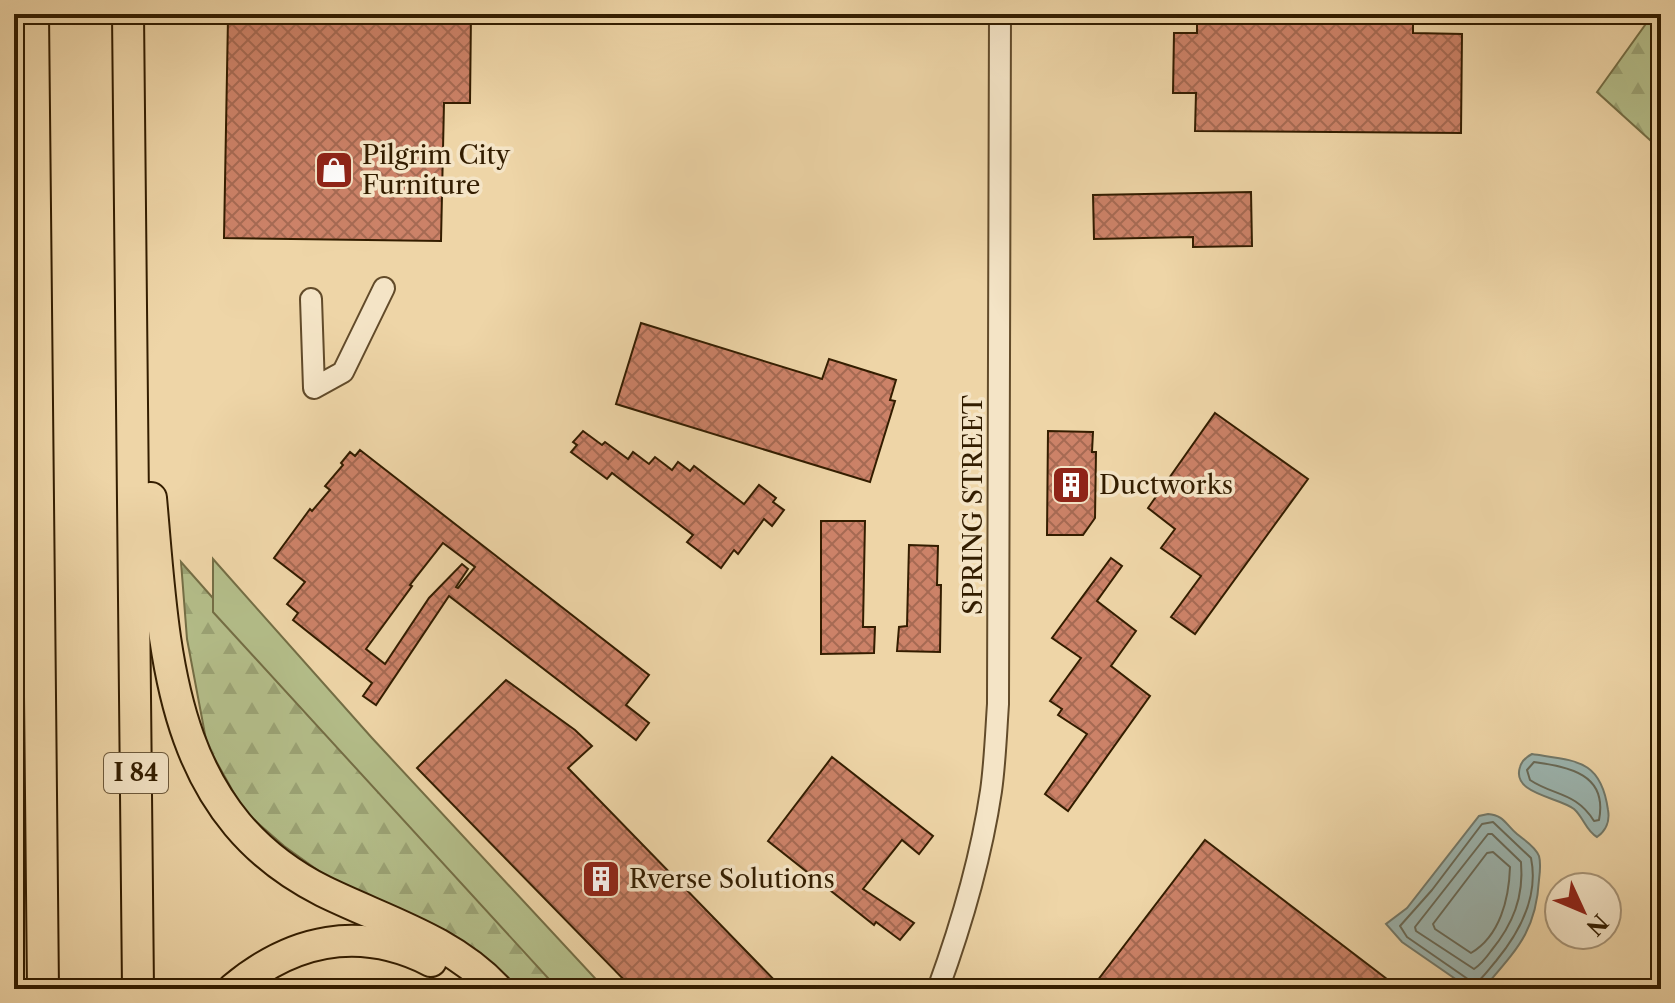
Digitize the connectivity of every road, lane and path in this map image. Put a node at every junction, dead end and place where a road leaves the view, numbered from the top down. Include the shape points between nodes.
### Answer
1 (33, 14) edge
2 (128, 14) edge
3 (1000, 14) edge
4 (384, 288) dead end
5 (311, 299) dead end
6 (139, 443) junction
7 (43, 989) edge
8 (138, 989) edge
9 (233, 989) edge
10 (471, 989) edge
11 (497, 989) edge
12 (938, 989) edge

1 - 7 highway
2 - 6 highway, I 84
3 - 12 street, SPRING STREET via 998,704 986,818
4 - 5 street via 343,372 314,388
6 - 8 highway, I 84 via 134,557
6 - 11 highway via 169,667 186,735 211,787 258,845 295,874 449,948
9 - 10 highway via 275,959 301,948 355,941 399,947 439,965

